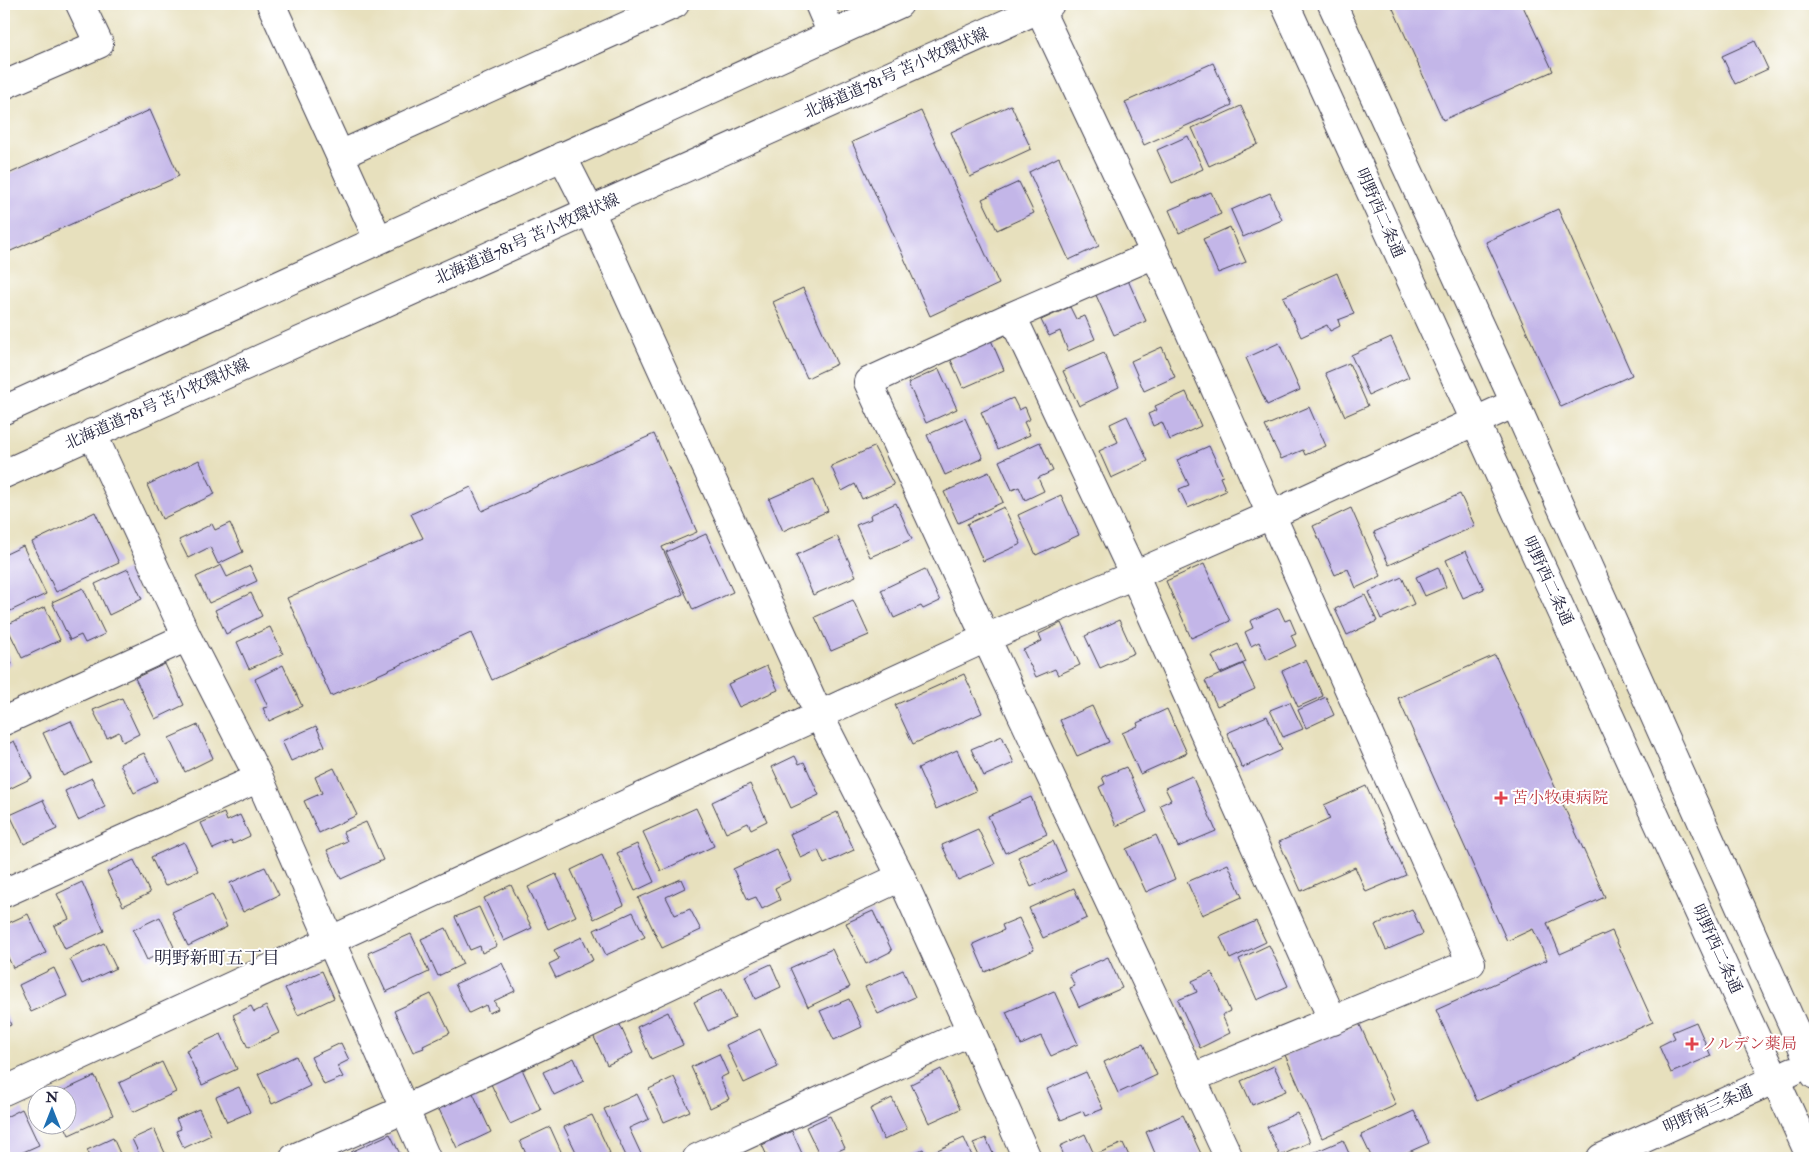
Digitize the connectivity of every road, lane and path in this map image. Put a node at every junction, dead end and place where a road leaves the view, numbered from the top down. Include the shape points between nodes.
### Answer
1 (80, 4) edge
2 (271, 4) edge
3 (675, 4) edge
4 (819, 4) edge
5 (898, 4) edge
6 (1285, 4) edge
7 (1332, 4) edge
8 (1044, 6) edge
9 (832, 34) junction
10 (4, 85) edge
11 (340, 155) junction
12 (562, 156) junction
13 (590, 211) junction
14 (378, 239) junction
15 (1155, 254) junction
16 (1012, 316) junction
17 (1515, 403) junction
18 (4, 410) edge
19 (1474, 421) junction
20 (92, 433) junction
21 (4, 474) edge
22 (1271, 515) junction
23 (1134, 575) junction
24 (187, 637) junction
25 (986, 638) junction
26 (819, 715) junction
27 (4, 721) edge
28 (258, 778) junction
29 (901, 877) junction
30 (4, 893) edge
31 (329, 940) junction
32 (1333, 1021) junction
33 (972, 1031) junction
34 (1814, 1066) edge
35 (1192, 1078) junction
36 (1776, 1079) junction
37 (4, 1091) edge
38 (405, 1109) junction
39 (294, 1158) edge
40 (426, 1158) edge
41 (697, 1158) edge
42 (1027, 1158) edge
43 (1229, 1158) edge
44 (1601, 1158) edge
45 (1810, 1158) edge

1 - 10 street via 98,44
2 - 11 street
3 - 11 street
4 - 9 street
5 - 9 street
6 - 19 street, 明野西二条通
7 - 17 street
8 - 13 street, 北海道道781号 苫小牧環状線
8 - 15 street
9 - 12 street
11 - 14 street
12 - 13 street
12 - 14 street
13 - 20 street, 北海道道781号 苫小牧環状線
13 - 26 street
14 - 18 street
15 - 16 street
15 - 22 street
16 - 23 street
16 - 25 street via 868,382
17 - 19 street
17 - 34 street
19 - 22 street
19 - 36 street, 明野西二条通
20 - 21 street, 北海道道781号 苫小牧環状線
20 - 24 street
22 - 23 street
22 - 32 street via 1470,963
23 - 25 street
23 - 32 street
24 - 27 street
24 - 28 street
25 - 26 street
25 - 35 street
26 - 29 street
26 - 31 street
28 - 30 street
28 - 31 street
29 - 33 street
29 - 38 street
31 - 37 street
31 - 38 street
32 - 35 street
33 - 41 street
33 - 42 street
34 - 36 street, 明野南三条通
35 - 43 street
36 - 44 street, 明野南三条通
36 - 45 street, 明野西二条通
38 - 39 street
38 - 40 street

